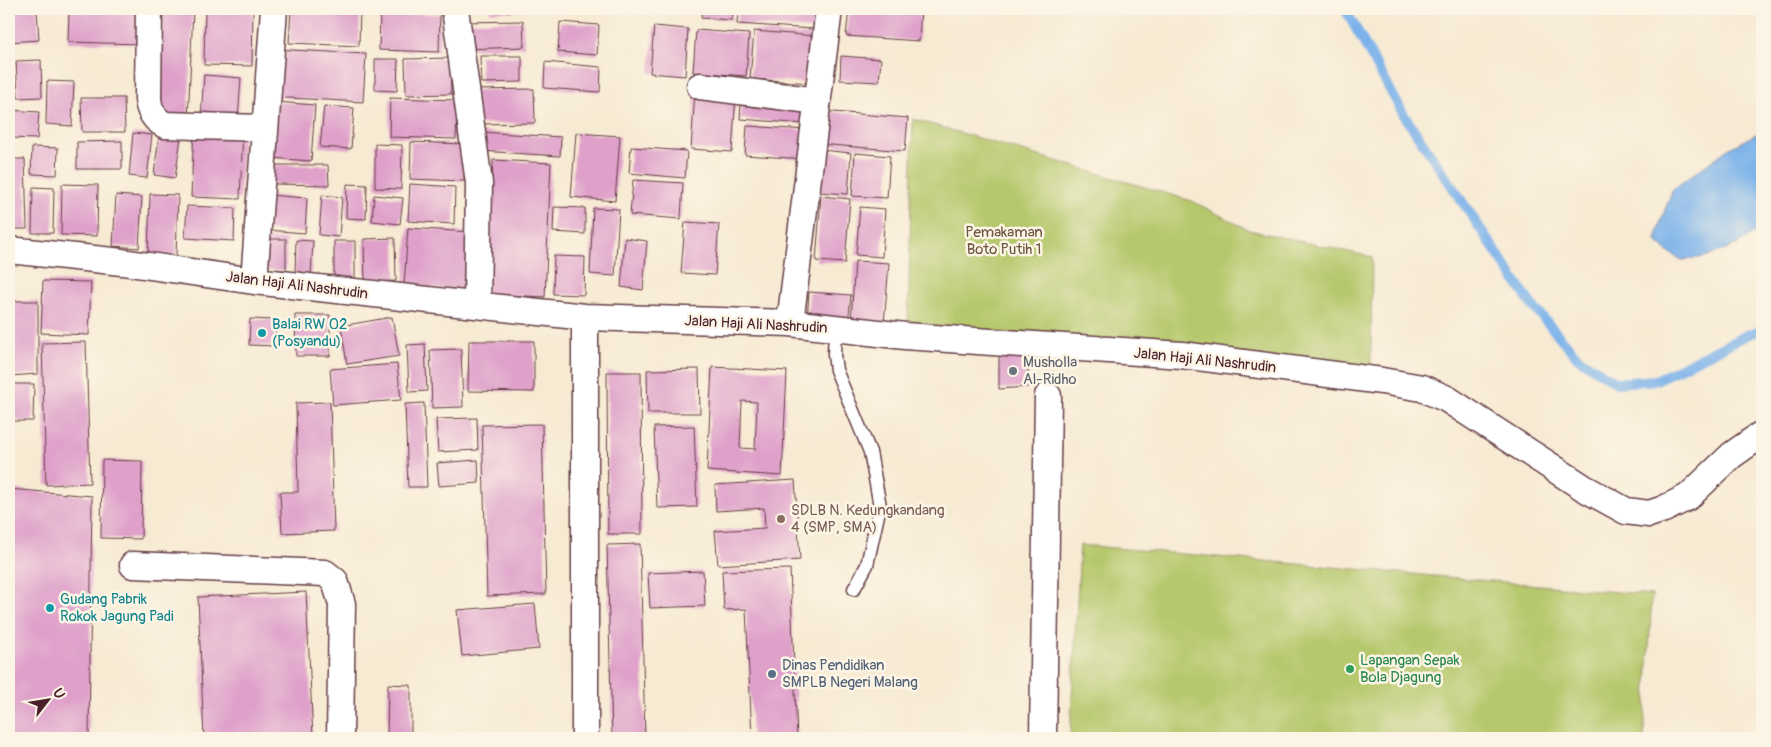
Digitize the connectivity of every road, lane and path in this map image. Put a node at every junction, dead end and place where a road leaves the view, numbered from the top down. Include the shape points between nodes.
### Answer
1 (149, 9) edge
2 (274, 9) edge
3 (455, 9) edge
4 (829, 9) edge
5 (700, 86) dead end
6 (818, 101) junction
7 (264, 128) junction
8 (9, 250) edge
9 (254, 280) junction
10 (477, 305) junction
11 (585, 318) junction
12 (790, 323) junction
13 (835, 329) junction
14 (1048, 396) dead end
15 (1762, 434) edge
16 (133, 565) dead end
17 (854, 589) dead end
18 (340, 738) edge
19 (585, 738) edge
20 (1043, 738) edge

1 - 7 street via 148,99 149,108 160,123
2 - 7 street
3 - 10 street via 479,183
4 - 6 street
5 - 6 street
6 - 12 street
7 - 9 street
8 - 9 street, Jalan Haji Ali Nashrudin
9 - 10 street, Jalan Haji Ali Nashrudin
10 - 11 street, Jalan Haji Ali Nashrudin
11 - 12 street, Jalan Haji Ali Nashrudin
11 - 19 street
12 - 13 street, Jalan Haji Ali Nashrudin
13 - 15 street, Jalan Haji Ali Nashrudin via 1182,355 1422,388 1447,399 1584,488 1626,510 1649,514 1688,497 1732,455
13 - 17 lane via 836,370 870,452 880,506 867,565
14 - 20 street
16 - 18 street via 326,573 335,581 342,604

